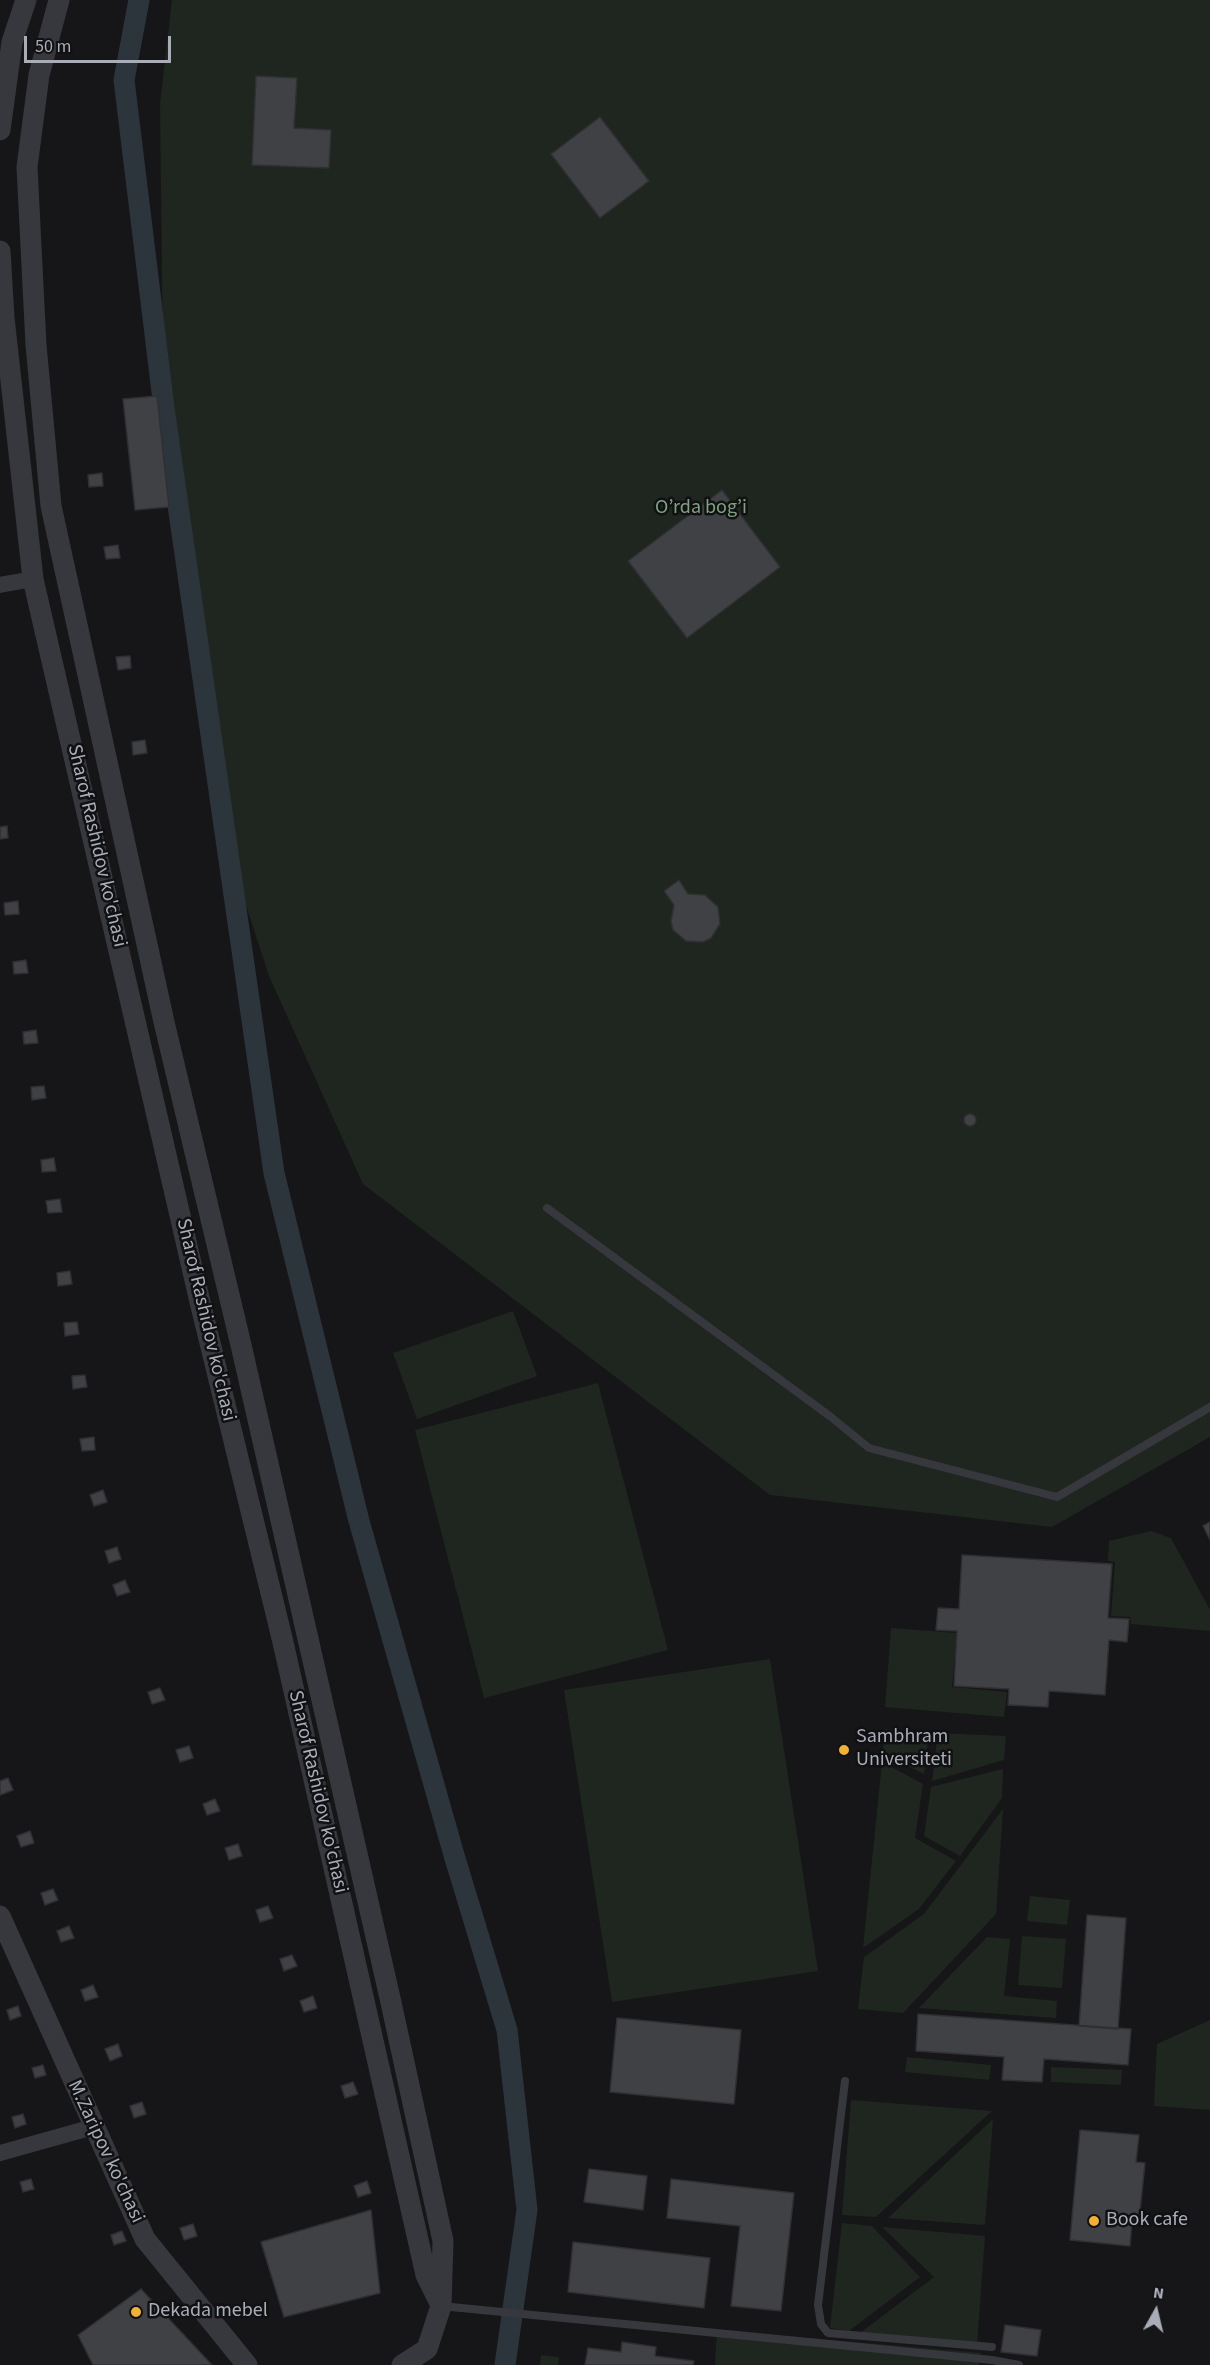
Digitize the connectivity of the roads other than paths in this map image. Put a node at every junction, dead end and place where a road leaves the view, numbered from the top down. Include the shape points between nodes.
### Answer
1 (26, 0) edge
2 (59, 0) edge
3 (0, 130) edge
4 (0, 251) edge
5 (65, 574) junction
6 (33, 579) junction
7 (0, 585) edge
8 (547, 1208) dead end
9 (1210, 1407) edge
10 (0, 1916) edge
11 (845, 2081) dead end
12 (93, 2127) junction
13 (0, 2153) edge
14 (441, 2306) junction
15 (992, 2357) edge
16 (247, 2365) edge
17 (402, 2365) edge
18 (1019, 2365) edge

1 - 3 street via 12,42
2 - 5 street via 39,75 27,167 36,345 51,506
4 - 6 street, Sharof Rashidov ko'chasi
5 - 6 street
5 - 14 street via 443,2241
6 - 7 street
6 - 14 street, Sharof Rashidov ko'chasi via 295,1696 416,2234 426,2274
8 - 9 lane via 869,1449 1057,1497
10 - 12 street, M.Zaripov ko'chasi
11 - 15 lane via 818,2305 821,2325 828,2333
12 - 13 street
12 - 16 street, M.Zaripov ko'chasi via 145,2239
14 - 15 lane
14 - 17 street via 427,2349
15 - 18 lane

